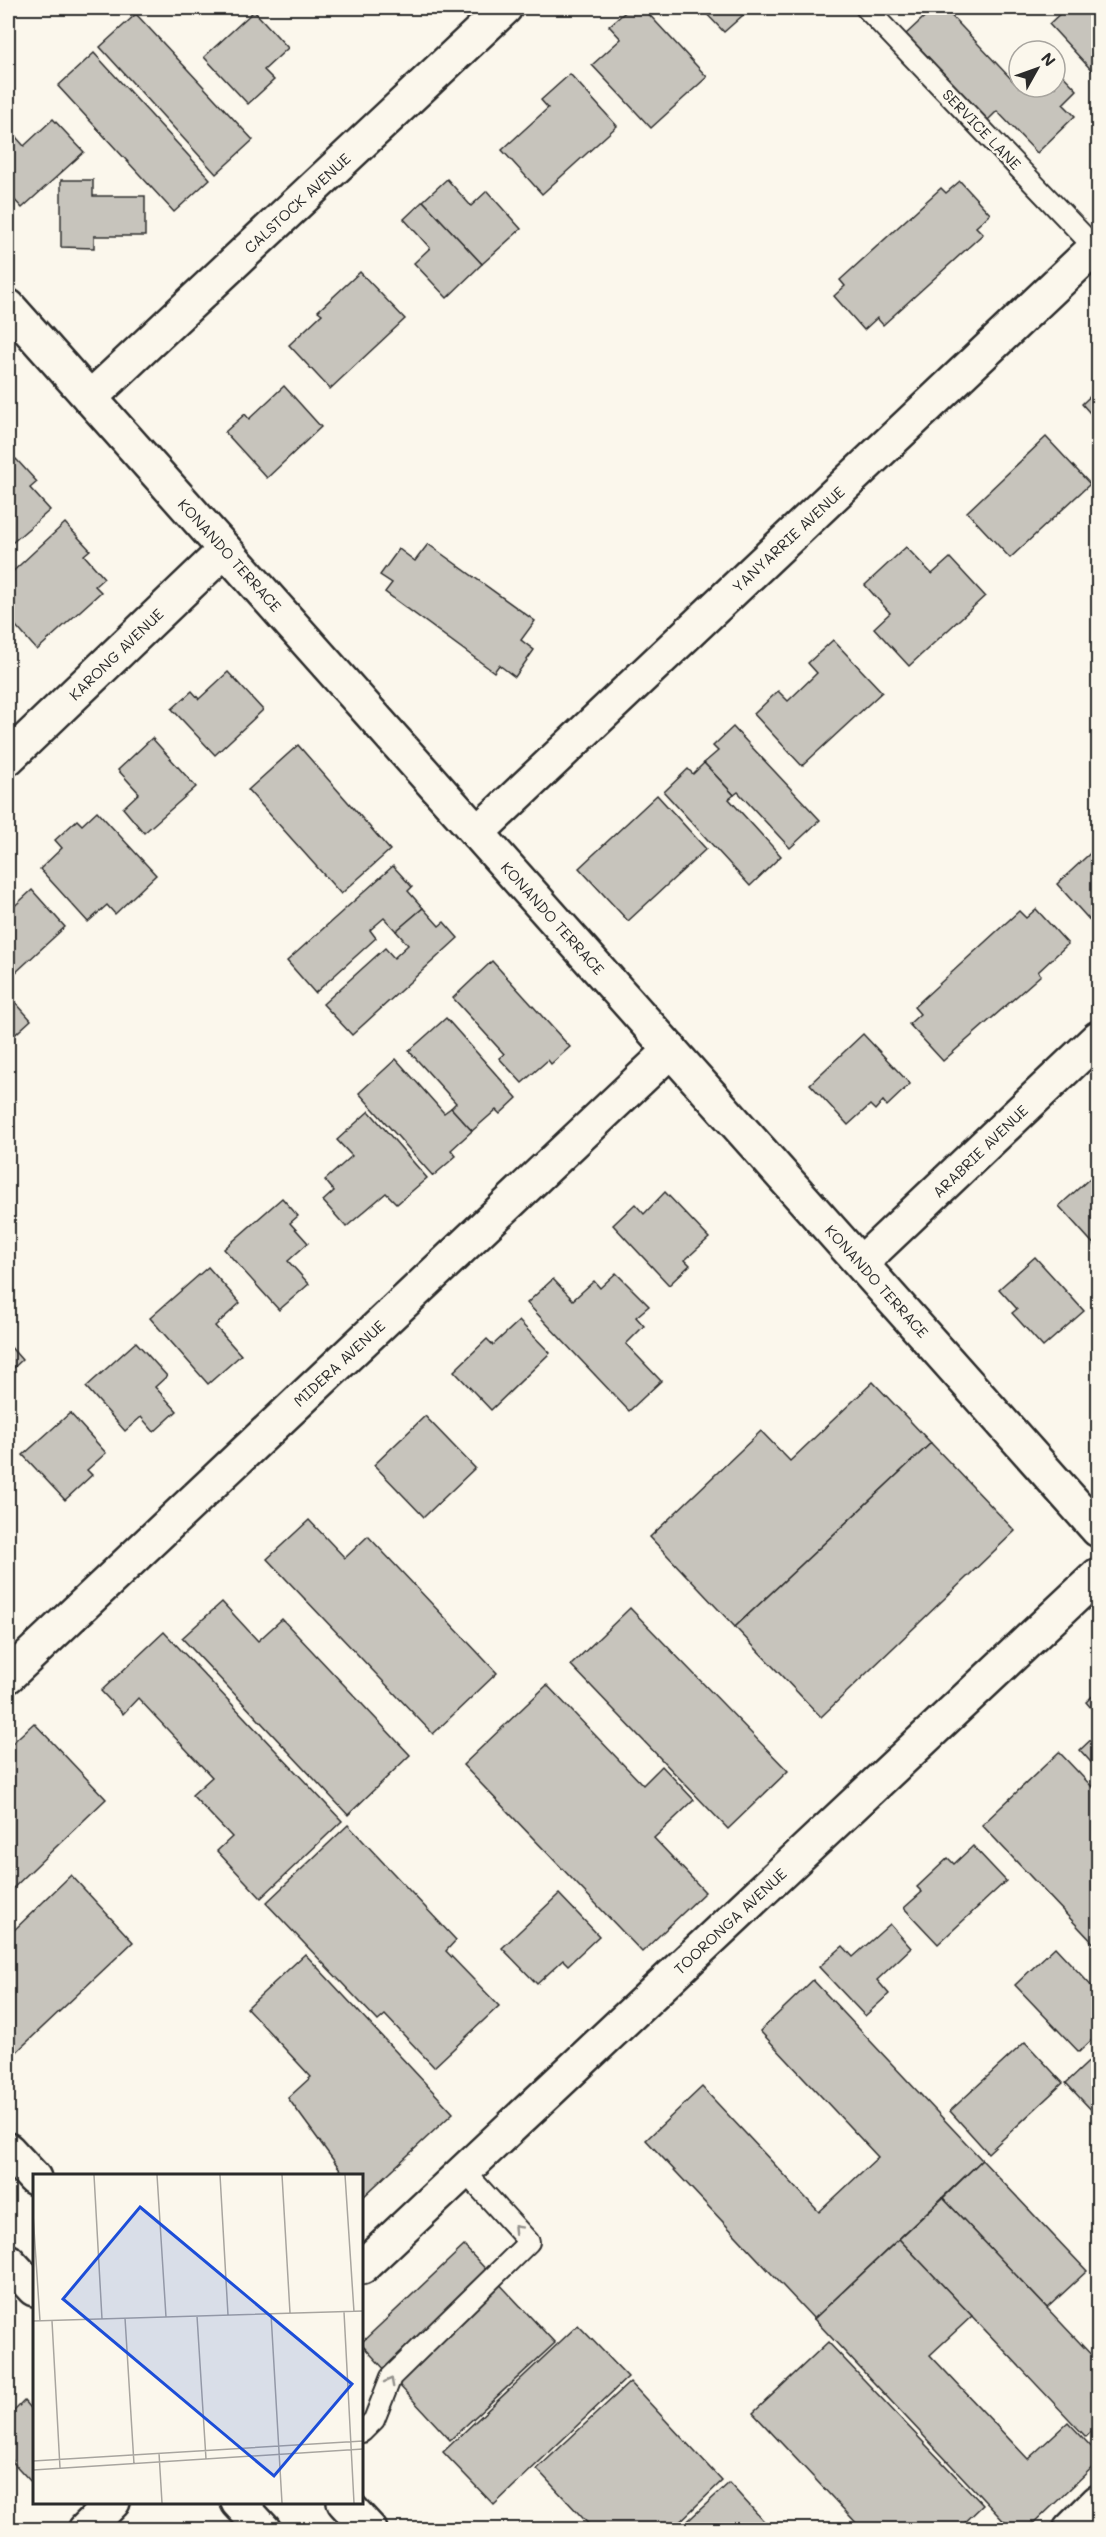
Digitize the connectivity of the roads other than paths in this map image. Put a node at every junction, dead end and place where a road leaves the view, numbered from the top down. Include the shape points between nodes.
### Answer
1 (505, 8) edge
2 (866, 8) edge
3 (1098, 248) edge
4 (8, 306) edge
5 (90, 398) junction
6 (225, 550) junction
7 (8, 758) edge
8 (477, 832) junction
9 (1098, 1038) edge
10 (671, 1050) junction
11 (861, 1263) junction
12 (1098, 1530) edge
13 (1098, 1575) edge
14 (8, 1676) edge
15 (8, 2150) edge
16 (464, 2171) junction
17 (33, 2177) edge
18 (8, 2261) edge
19 (363, 2266) edge
20 (33, 2288) edge
21 (363, 2431) edge
22 (1098, 2502) edge
23 (111, 2504) edge
24 (240, 2504) edge
25 (346, 2504) edge
26 (85, 2529) edge
27 (264, 2529) edge
28 (370, 2529) edge
29 (1070, 2529) edge

1 - 5 street, CALSTOCK AVENUE
2 - 3 lane, SERVICE LANE
3 - 8 street, YANYARRIE AVENUE
4 - 5 street, KONANDO TERRACE
5 - 6 street, KONANDO TERRACE
6 - 7 street, KARONG AVENUE
6 - 8 street, KONANDO TERRACE
8 - 10 street, KONANDO TERRACE
9 - 11 street, ARABRIE AVENUE
10 - 11 street, KONANDO TERRACE
10 - 14 street, MIDERA AVENUE
11 - 12 street, KONANDO TERRACE
13 - 16 street, TOORONGA AVENUE
15 - 17 street
16 - 19 street, TOORONGA AVENUE
21 -> 16 lane via 374,2420 391,2377 529,2242
18 - 20 street
22 - 29 street
23 - 26 street
24 - 27 street
25 - 28 street

